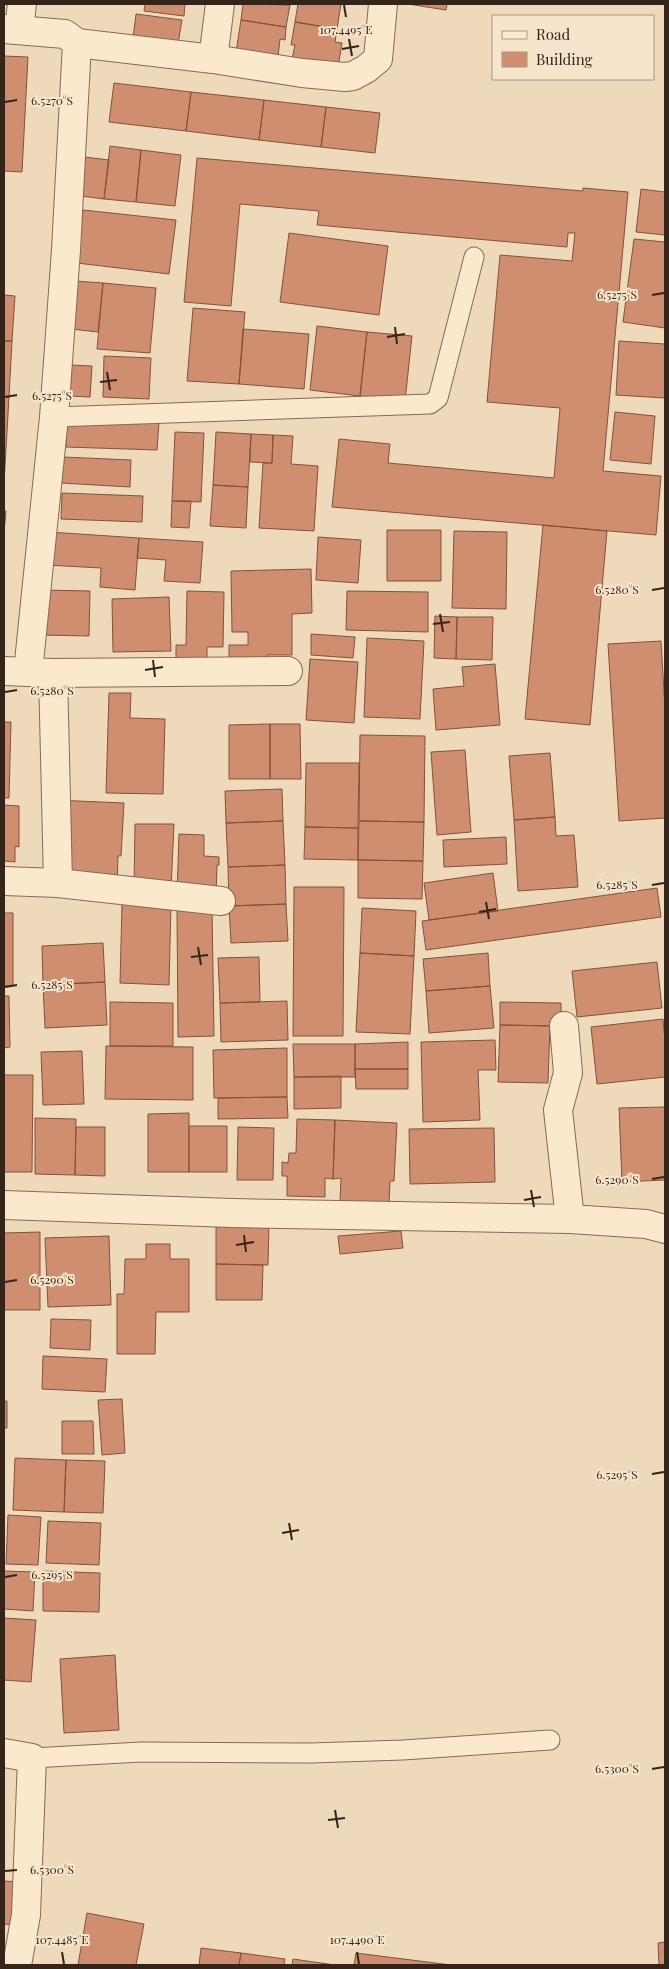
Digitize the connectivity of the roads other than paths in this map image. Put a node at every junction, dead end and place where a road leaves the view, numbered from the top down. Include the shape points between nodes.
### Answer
1 (220, 4) edge
2 (383, 4) edge
3 (15, 21) edge
4 (77, 43) junction
5 (213, 59) junction
6 (474, 257) dead end
7 (54, 417) junction
8 (288, 671) dead end
9 (28, 672) edge
10 (4, 881) edge
11 (58, 883) junction
12 (222, 901) dead end
13 (564, 1026) dead end
14 (4, 1205) edge
15 (570, 1219) junction
16 (665, 1229) edge
17 (550, 1740) dead end
18 (4, 1753) edge
19 (32, 1758) junction
20 (17, 1965) edge

1 - 5 street
2 - 5 street via 378,59 353,76 302,73
3 - 4 street via 65,34
4 - 5 street
4 - 7 street
6 - 7 lane via 438,398 430,404
7 - 9 street
8 - 9 street
9 - 11 street
10 - 11 street
11 - 12 street
13 - 15 street via 568,1073 558,1110
14 - 15 street
15 - 16 street via 646,1224
17 - 19 lane via 402,1750 141,1752
18 - 19 street
19 - 20 street via 26,1915

